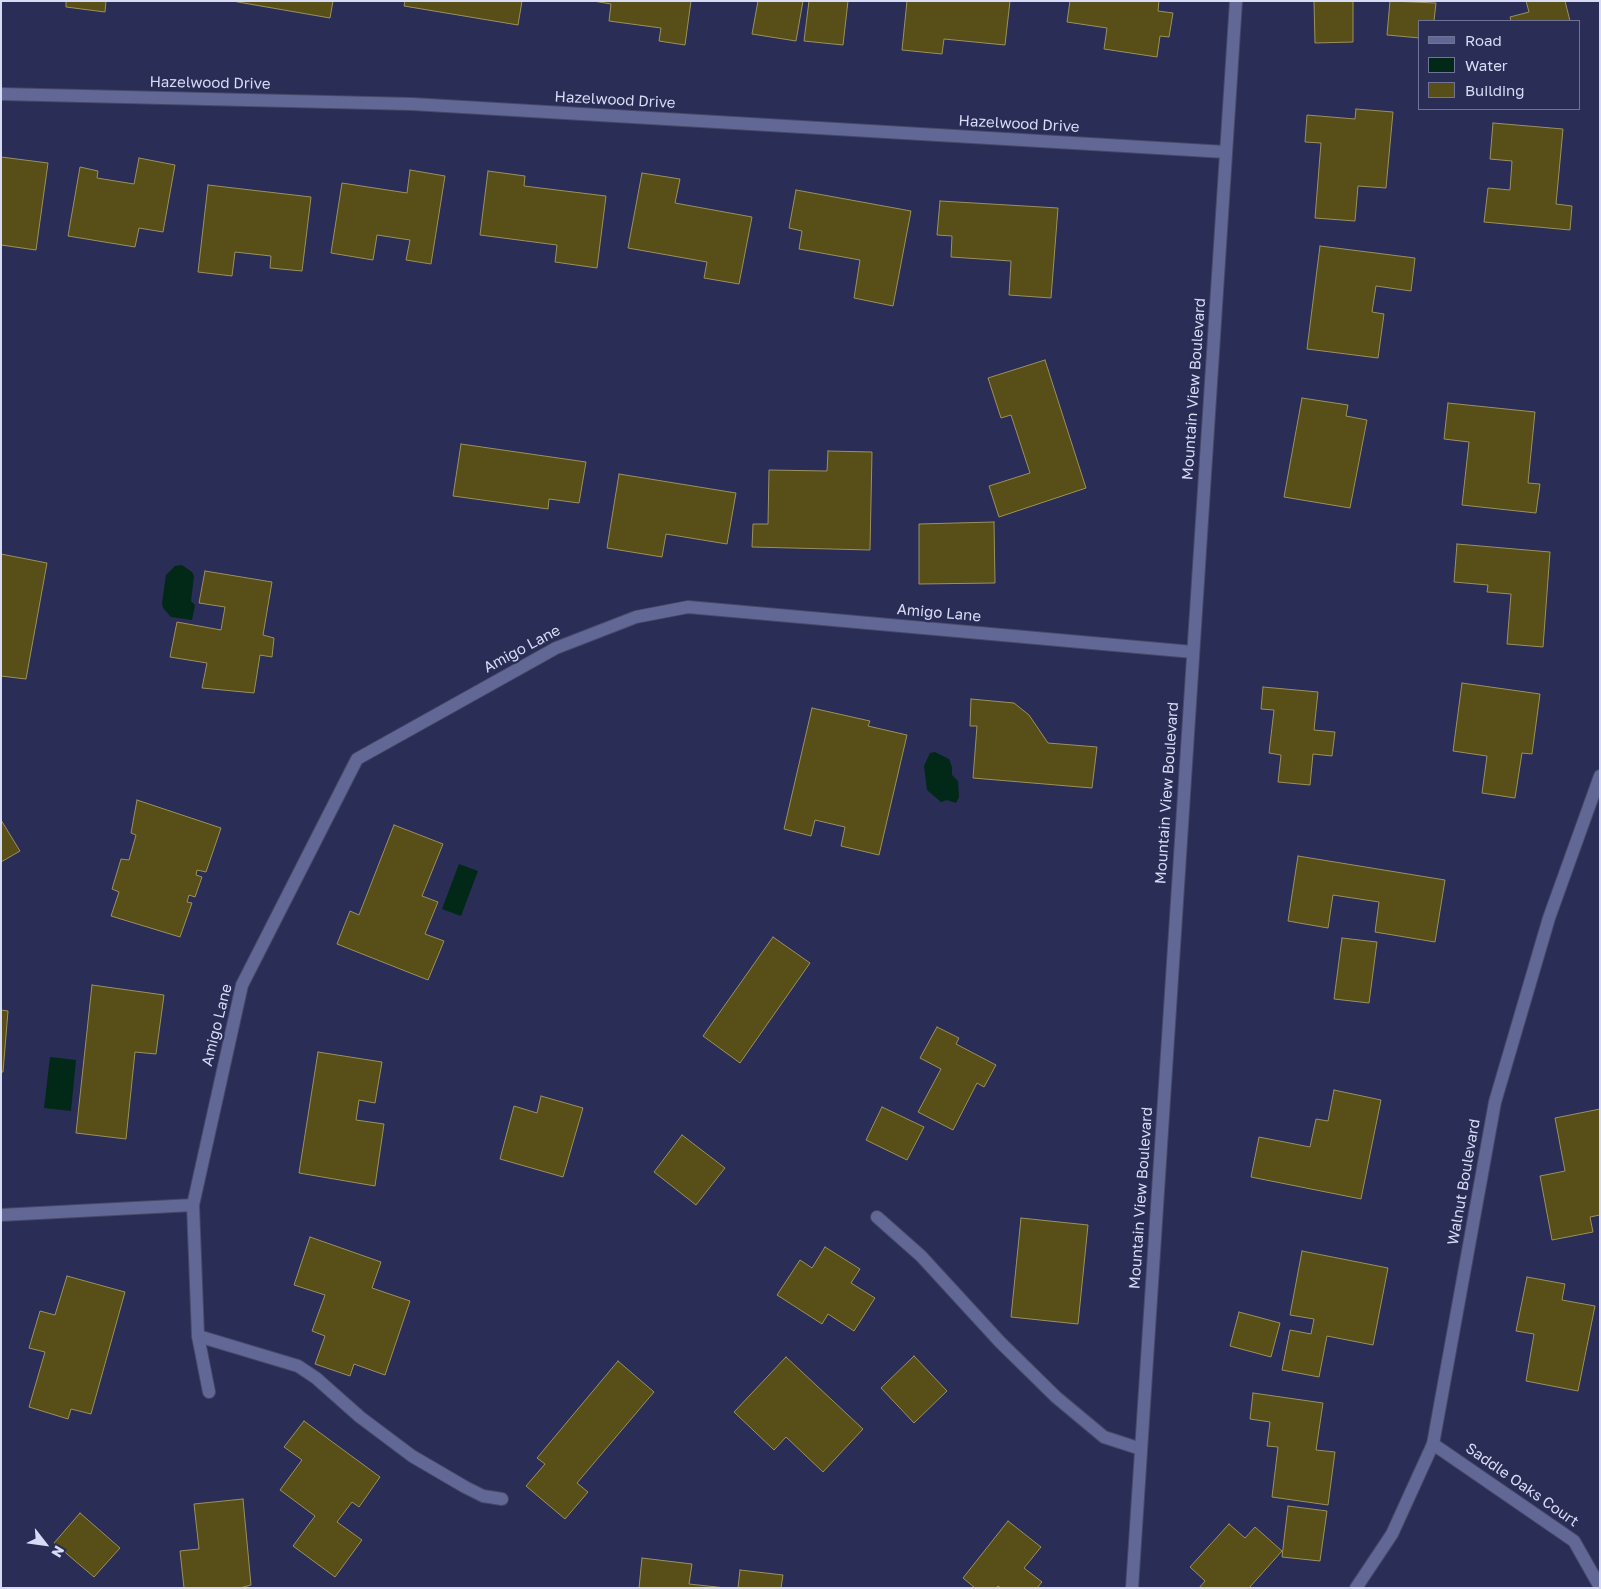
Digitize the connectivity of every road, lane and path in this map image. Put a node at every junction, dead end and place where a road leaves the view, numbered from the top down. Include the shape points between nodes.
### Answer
1 (1236, 1) edge
2 (1, 94) edge
3 (1226, 152) junction
4 (1193, 652) junction
5 (1600, 776) edge
6 (193, 1205) junction
7 (1, 1215) edge
8 (877, 1217) dead end
9 (198, 1336) junction
10 (209, 1392) dead end
11 (1433, 1444) junction
12 (1141, 1449) junction
13 (502, 1499) dead end
14 (1600, 1587) edge
15 (1132, 1588) edge
16 (1356, 1588) edge

1 - 3 street, Mountain View Boulevard
2 - 3 street, Hazelwood Drive via 412,104
3 - 4 street, Mountain View Boulevard
4 - 6 street, Amigo Lane via 688,607 636,617 547,653 357,759 242,986
4 - 12 street, Mountain View Boulevard
5 - 11 street, Walnut Boulevard via 1549,918 1495,1102
6 - 7 street
6 - 9 street, Amigo Lane
8 - 12 street via 921,1256 1056,1397 1104,1437
9 - 10 street, Amigo Lane
9 - 13 street via 298,1366 412,1456 483,1496
11 - 14 street, Saddle Oaks Court via 1574,1541
11 - 16 street, Walnut Boulevard via 1392,1534
12 - 15 street, Mountain View Boulevard

